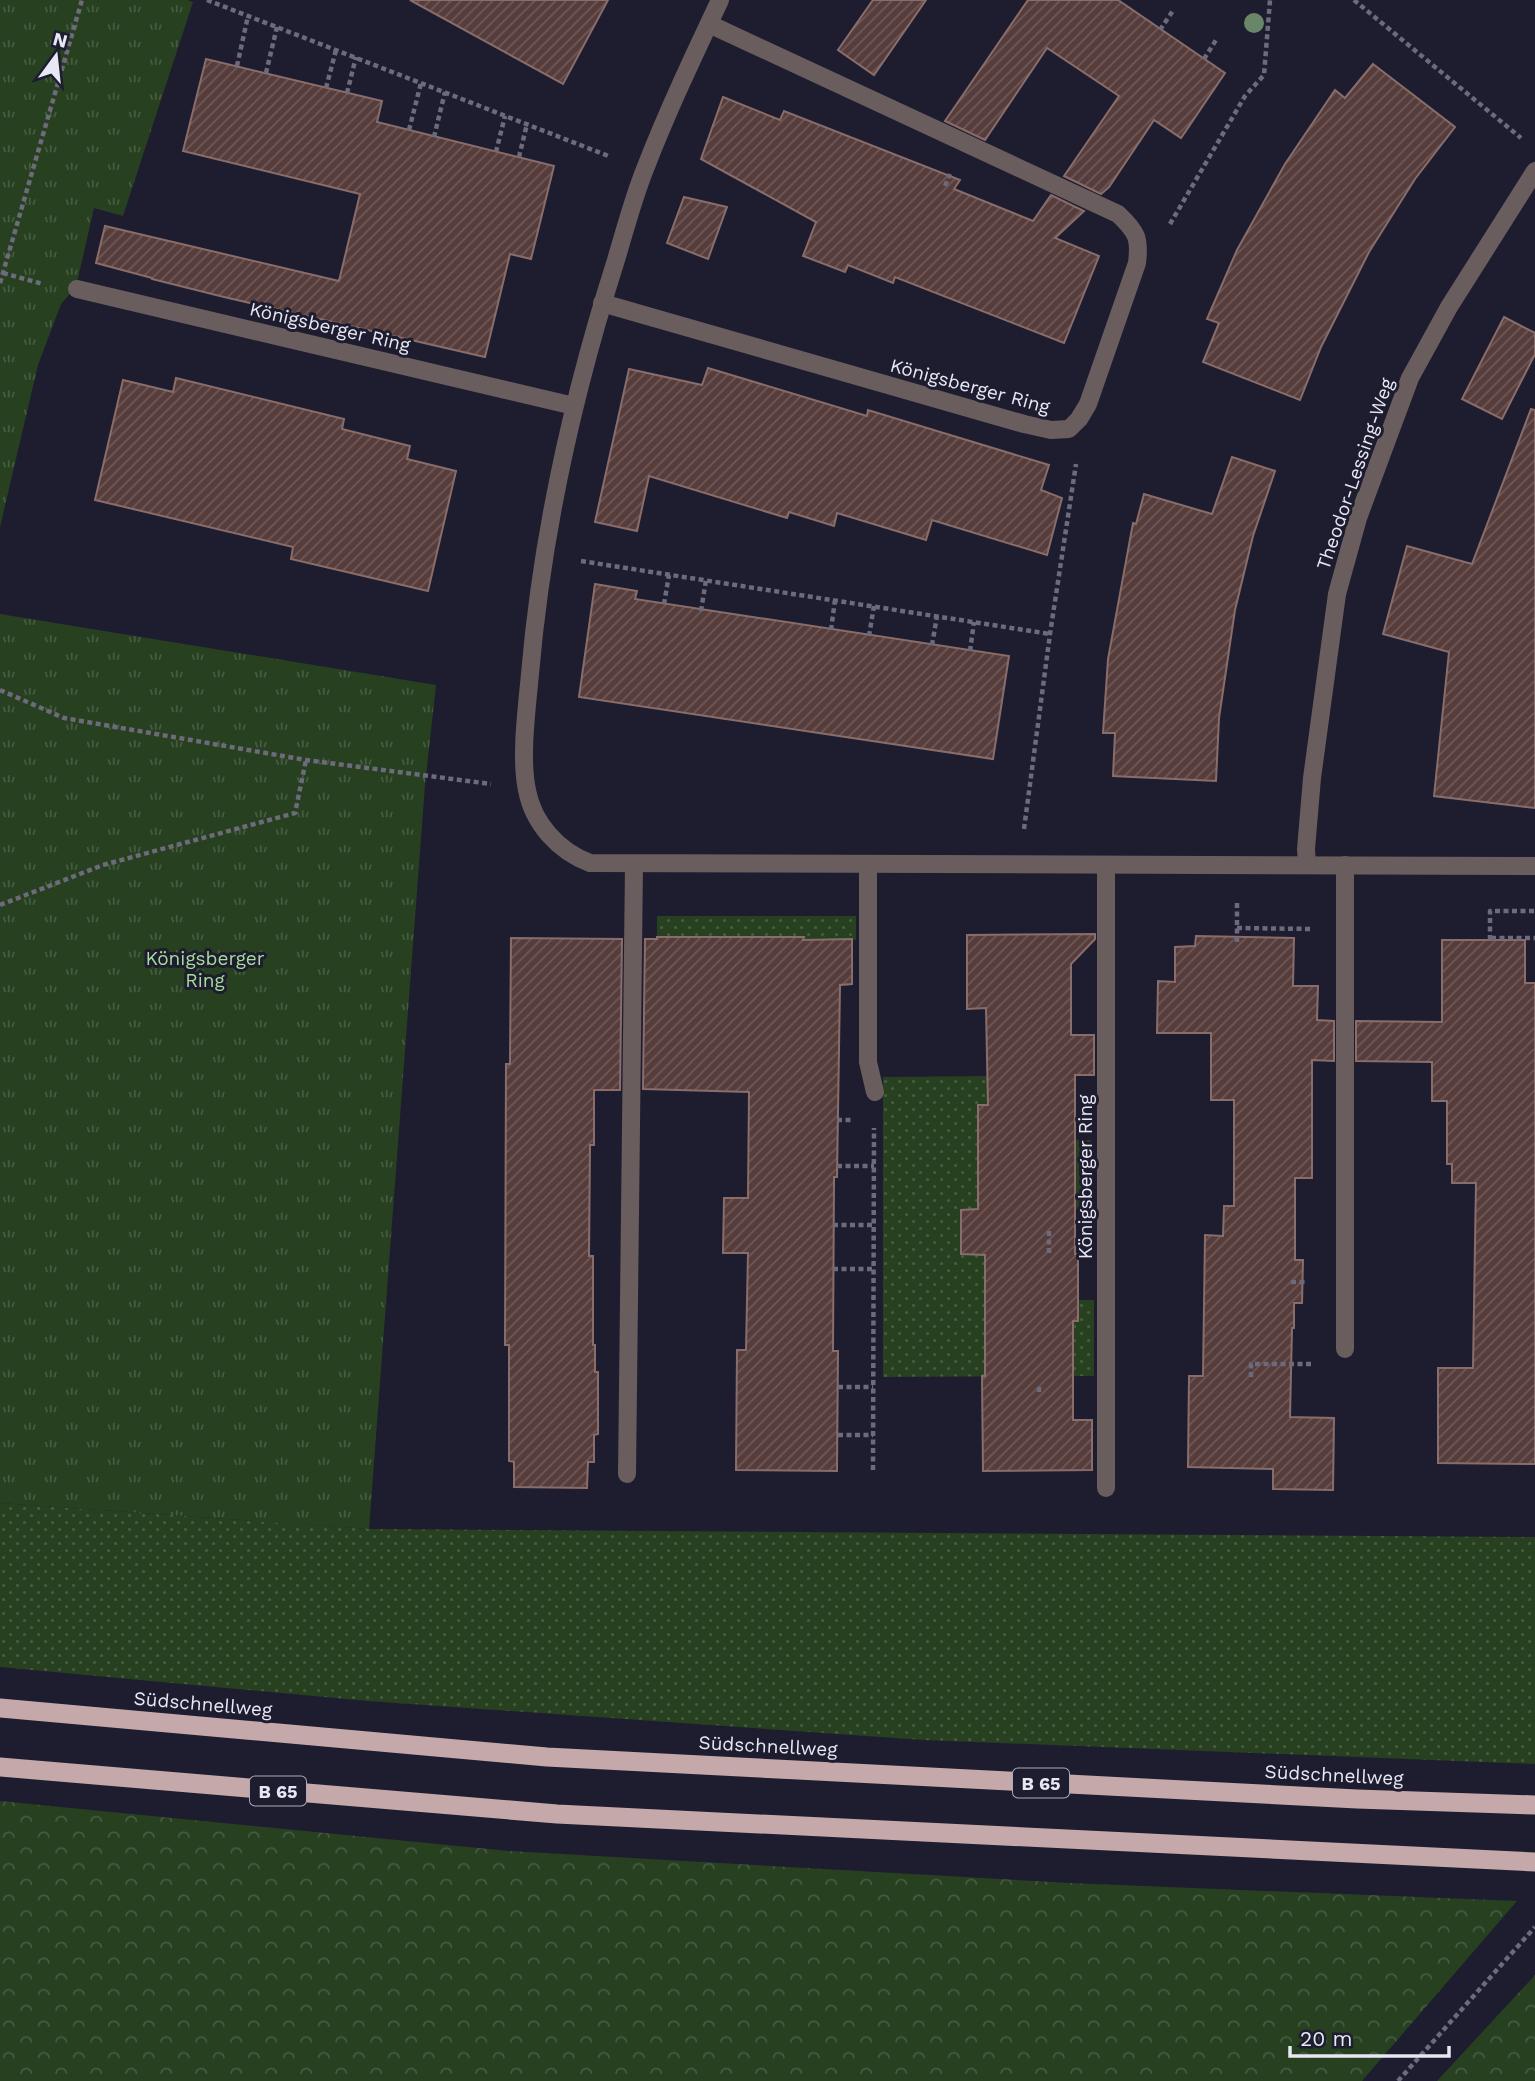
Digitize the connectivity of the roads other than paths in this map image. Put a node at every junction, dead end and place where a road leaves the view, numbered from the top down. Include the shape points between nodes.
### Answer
1 (720, 0) edge
2 (709, 24) junction
3 (1535, 171) edge
4 (76, 289) dead end
5 (602, 303) junction
6 (574, 406) junction
7 (634, 864) junction
8 (868, 864) junction
9 (1107, 865) junction
10 (1307, 866) junction
11 (1345, 866) junction
12 (1535, 866) edge
13 (874, 1092) road end
14 (1345, 1349) dead end
15 (627, 1474) dead end
16 (1107, 1488) dead end
17 (0, 1709) edge
18 (0, 1767) edge
19 (1535, 1805) edge
20 (1535, 1862) edge

1 - 2 street
2 - 5 street via 645,170
2 - 5 street, Königsberger Ring via 1118,214 1131,226 1140,241 1137,263 1088,404 1069,429 1051,430
3 - 10 street, Theodor-Lessing-Weg via 1410,378 1358,518 1336,594 1312,778
4 - 6 street, Königsberger Ring
5 - 6 street
6 - 7 street via 543,554 534,624 525,736 526,789 536,819 558,844 590,863
7 - 8 street
7 - 15 street
8 - 9 street
8 - 13 street via 867,1062
9 - 10 street
9 - 16 street, Königsberger Ring
10 - 11 street
11 - 12 street
11 - 14 street
17 - 19 highway, Südschnellweg / B 65 via 547,1757
18 - 20 highway, B 65 via 556,1815

